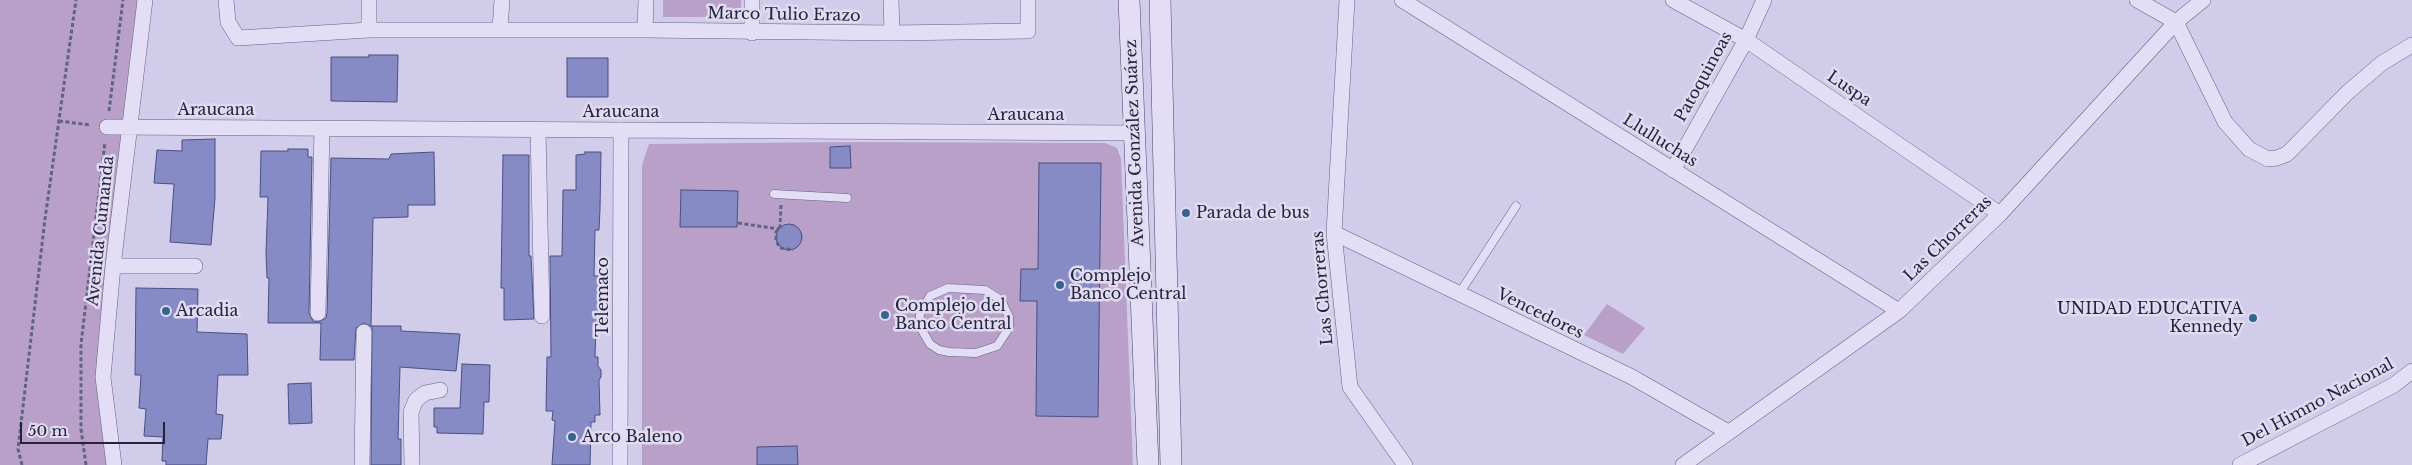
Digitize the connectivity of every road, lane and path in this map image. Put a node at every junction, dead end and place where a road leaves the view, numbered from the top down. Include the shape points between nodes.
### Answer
1 (76, 0) edge
2 (123, 0) edge
3 (145, 0) edge
4 (226, 0) edge
5 (370, 0) edge
6 (502, 0) edge
7 (646, 0) edge
8 (752, 0) edge
9 (891, 0) edge
10 (1028, 0) edge
11 (1129, 0) edge
12 (1160, 0) edge
13 (1347, 0) edge
14 (1402, 0) edge
15 (1673, 0) edge
16 (1764, 0) edge
17 (2137, 0) edge
18 (2203, 0) edge
19 (2176, 22) junction
20 (369, 30) junction
21 (500, 30) junction
22 (645, 30) junction
23 (752, 32) junction
24 (892, 33) junction
25 (1746, 40) junction
26 (2412, 45) edge
27 (59, 121) junction
28 (107, 127) junction
29 (130, 127) junction
30 (322, 128) junction
31 (538, 130) junction
32 (621, 130) junction
33 (1134, 133) junction
34 (1673, 170) junction
35 (774, 194) dead end
36 (847, 198) dead end
37 (782, 205) dead end
38 (1516, 206) dead end
39 (2000, 214) junction
40 (738, 223) dead end
41 (779, 229) junction
42 (1334, 233) junction
43 (793, 250) dead end
44 (113, 266) junction
45 (195, 266) dead end
46 (958, 289) joint
47 (1458, 294) junction
48 (1899, 311) junction
49 (318, 313) dead end
50 (542, 316) dead end
51 (364, 332) dead end
52 (2412, 371) edge
53 (440, 390) dead end
54 (1728, 432) junction
55 (22, 465) edge
56 (86, 465) edge
57 (114, 465) edge
58 (362, 465) edge
59 (412, 465) edge
60 (620, 465) edge
61 (1148, 465) edge
62 (1171, 465) edge
63 (1405, 465) edge
64 (1683, 465) edge
65 (2240, 465) edge

1 - 27 path
2 - 28 path
3 - 29 street, Avenida Cumanda
4 - 20 street, Marco Tulio Erazo via 228,22 238,38
5 - 20 street
6 - 21 street
7 - 22 street
8 - 23 street
9 - 24 street
10 - 24 street, Marco Tulio Erazo via 1028,31
11 - 33 main road, Avenida González Suárez
12 - 62 main road, Avenida González Suárez
13 - 42 street, Las Chorreras
14 - 34 street, Llulluchas
15 - 25 street, Luspa
16 - 25 street, Patoquinoas
17 - 19 street
18 - 19 street, Las Chorreras
19 - 26 street via 2224,122 2249,149 2268,158 2287,154 2368,74
19 - 39 street, Las Chorreras
20 - 21 street, Marco Tulio Erazo
21 - 22 street, Marco Tulio Erazo
22 - 23 street, Marco Tulio Erazo
23 - 24 street, Marco Tulio Erazo
25 - 34 street, Patoquinoas
25 - 39 street, Luspa
27 - 28 path
27 - 55 path via 18,449
28 - 29 street, Araucana
28 - 56 path via 81,344 81,429
29 - 30 street, Araucana
29 - 44 street, Avenida Cumanda
30 - 31 street, Araucana
30 - 49 street
31 - 32 street, Araucana
31 - 50 street
32 - 33 street, Araucana
32 - 60 street, Telemaco
33 - 61 main road, Avenida González Suárez
34 - 48 street, Llulluchas
35 - 36 lane
37 - 41 path
38 - 47 lane
39 - 48 street, Las Chorreras
40 - 41 path
41 - 43 path via 775,236 777,245 784,250
42 - 47 street, Vencedores
42 - 63 street, Las Chorreras via 1350,387
44 - 45 street
44 - 57 street, Avenida Cumanda via 103,377
46 - 46 lane via 938,291 924,304 919,325 923,335 939,350 950,352 976,353 997,346 1009,328 1007,308 994,293
47 - 54 street, Vencedores via 1632,377
48 - 54 street, Las Chorreras
51 - 58 street
52 - 65 street, Del Himno Nacional via 2394,385
53 - 59 street via 425,393 416,400 411,412
54 - 64 street, Las Chorreras

